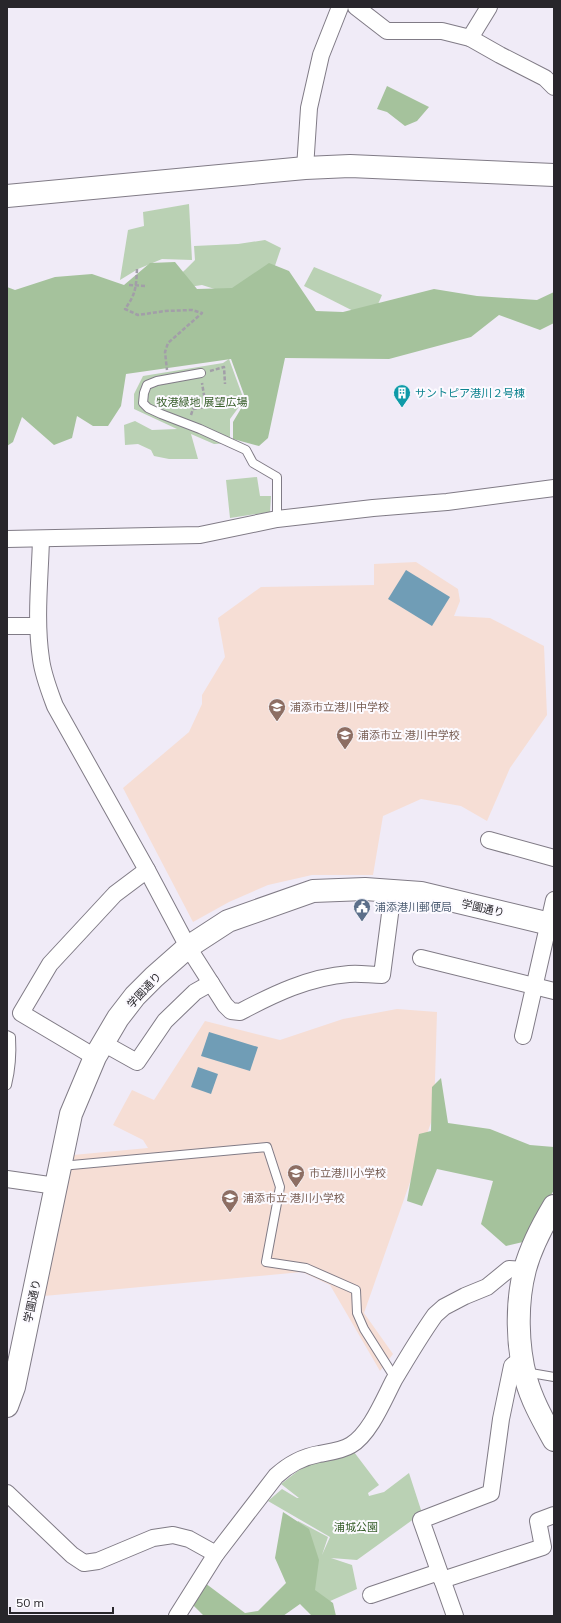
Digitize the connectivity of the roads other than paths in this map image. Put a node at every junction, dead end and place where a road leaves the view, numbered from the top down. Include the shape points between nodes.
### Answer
1 (340, 7) edge
2 (356, 7) edge
3 (489, 7) edge
4 (470, 38) junction
5 (554, 87) edge
6 (305, 168) junction
7 (554, 175) edge
8 (7, 196) edge
9 (201, 373) road end
10 (554, 488) edge
11 (277, 519) junction
12 (41, 538) junction
13 (7, 539) edge
14 (7, 626) edge
15 (38, 626) junction
16 (489, 840) dead end
17 (554, 858) edge
18 (147, 870) junction
19 (393, 891) junction
20 (554, 900) edge
21 (551, 924) edge
22 (188, 947) junction
23 (421, 958) dead end
24 (211, 983) junction
25 (534, 985) junction
26 (554, 990) edge
27 (7, 1035) edge
28 (523, 1036) dead end
29 (99, 1050) junction
30 (7, 1085) edge
31 (58, 1176) junction
32 (7, 1179) edge
33 (554, 1206) edge
34 (525, 1270) junction
35 (523, 1365) junction
36 (554, 1377) edge
37 (395, 1378) junction
38 (7, 1406) edge
39 (554, 1440) edge
40 (7, 1493) edge
41 (554, 1515) edge
42 (216, 1554) junction
43 (440, 1576) junction
44 (371, 1595) dead end
45 (177, 1616) edge
46 (455, 1616) edge

1 - 6 street via 321,55 309,108
2 - 4 street via 387,31 442,32
3 - 4 street
4 - 5 street via 545,78
6 - 7 street via 350,166
6 - 8 street
9 - 11 lane via 147,385 143,403 148,408 246,450 253,463 276,477
10 - 11 street via 447,502
11 - 12 street via 200,535
12 - 13 street
12 - 15 street
14 - 15 street
15 - 18 street via 41,659 55,706
16 - 17 street
18 - 22 street
18 - 29 street via 115,894 50,964 21,1013
19 - 21 street, 学園通り via 421,893
19 - 22 street, 学園通り via 314,891 228,921
19 - 24 street via 382,975 349,974 300,984 240,1012 231,1011 225,1005
20 - 21 street
21 - 25 street
22 - 24 street
22 - 29 street, 学園通り via 136,996 118,1018
23 - 25 street
24 - 29 street via 195,992 164,1021 137,1062
25 - 26 street
25 - 28 street
27 - 30 lane via 11,1037 12,1049
29 - 31 street, 学園通り via 71,1114
31 - 32 street
31 - 37 lane via 267,1147 280,1187 266,1262 306,1268 356,1290 357,1313 364,1329
31 - 38 street, 学園通り via 14,1387
33 - 34 street via 540,1230
34 - 35 street via 520,1306
34 - 37 street via 509,1270 487,1287 444,1307 428,1325
35 - 36 lane
35 - 39 street via 538,1410
35 - 43 street via 512,1366 501,1419 491,1493 421,1520
37 - 42 street via 360,1437 351,1445 339,1450 317,1454 285,1468 276,1476
40 - 42 street via 84,1564 98,1561 153,1538 173,1535 189,1539
41 - 43 street via 538,1521 543,1547
42 - 45 street
43 - 44 street
43 - 46 street

